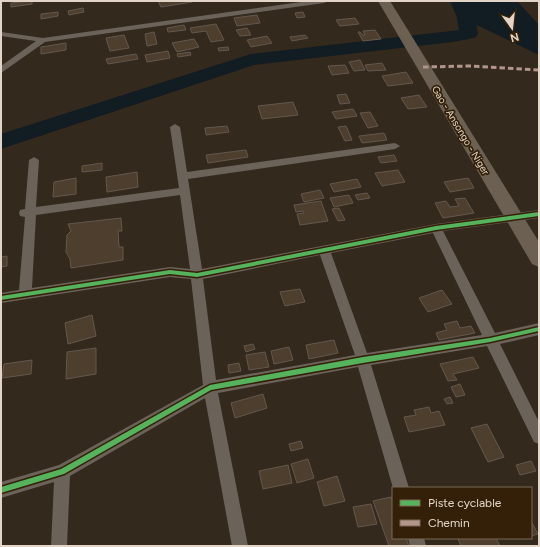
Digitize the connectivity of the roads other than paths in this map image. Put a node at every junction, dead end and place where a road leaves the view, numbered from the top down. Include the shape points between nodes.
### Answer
1 (324, 1) edge
2 (384, 1) edge
3 (1, 34) edge
4 (43, 40) junction
5 (1, 70) edge
6 (175, 127) dead end
7 (395, 146) dead end
8 (34, 160) dead end
9 (182, 176) junction
10 (185, 191) junction
11 (27, 213) junction
12 (539, 214) edge
13 (514, 217) junction
14 (436, 228) junction
15 (324, 251) junction
16 (539, 259) edge
17 (197, 275) junction
18 (25, 294) junction
19 (1, 298) edge
20 (539, 328) edge
21 (490, 340) junction
22 (362, 360) junction
23 (210, 388) junction
24 (539, 437) edge
25 (62, 472) junction
26 (401, 487) edge
27 (1, 490) edge
28 (59, 546) edge
29 (240, 546) edge

1 - 4 street
2 - 13 main road, Gao - Ansongo - Niger
3 - 4 street
4 - 5 street
6 - 9 street
7 - 9 street
8 - 11 street
9 - 10 street
10 - 11 street
10 - 17 street
11 - 18 street
12 - 13 street
13 - 14 street
13 - 16 main road, Gao - Ansongo - Niger
14 - 15 street
14 - 21 street
15 - 17 street
15 - 22 street
17 - 18 street via 170,272
17 - 23 street
18 - 19 street
20 - 21 street
21 - 22 street
21 - 24 street
22 - 23 street
22 - 26 street
23 - 25 street
23 - 29 street
25 - 27 street
25 - 28 street

